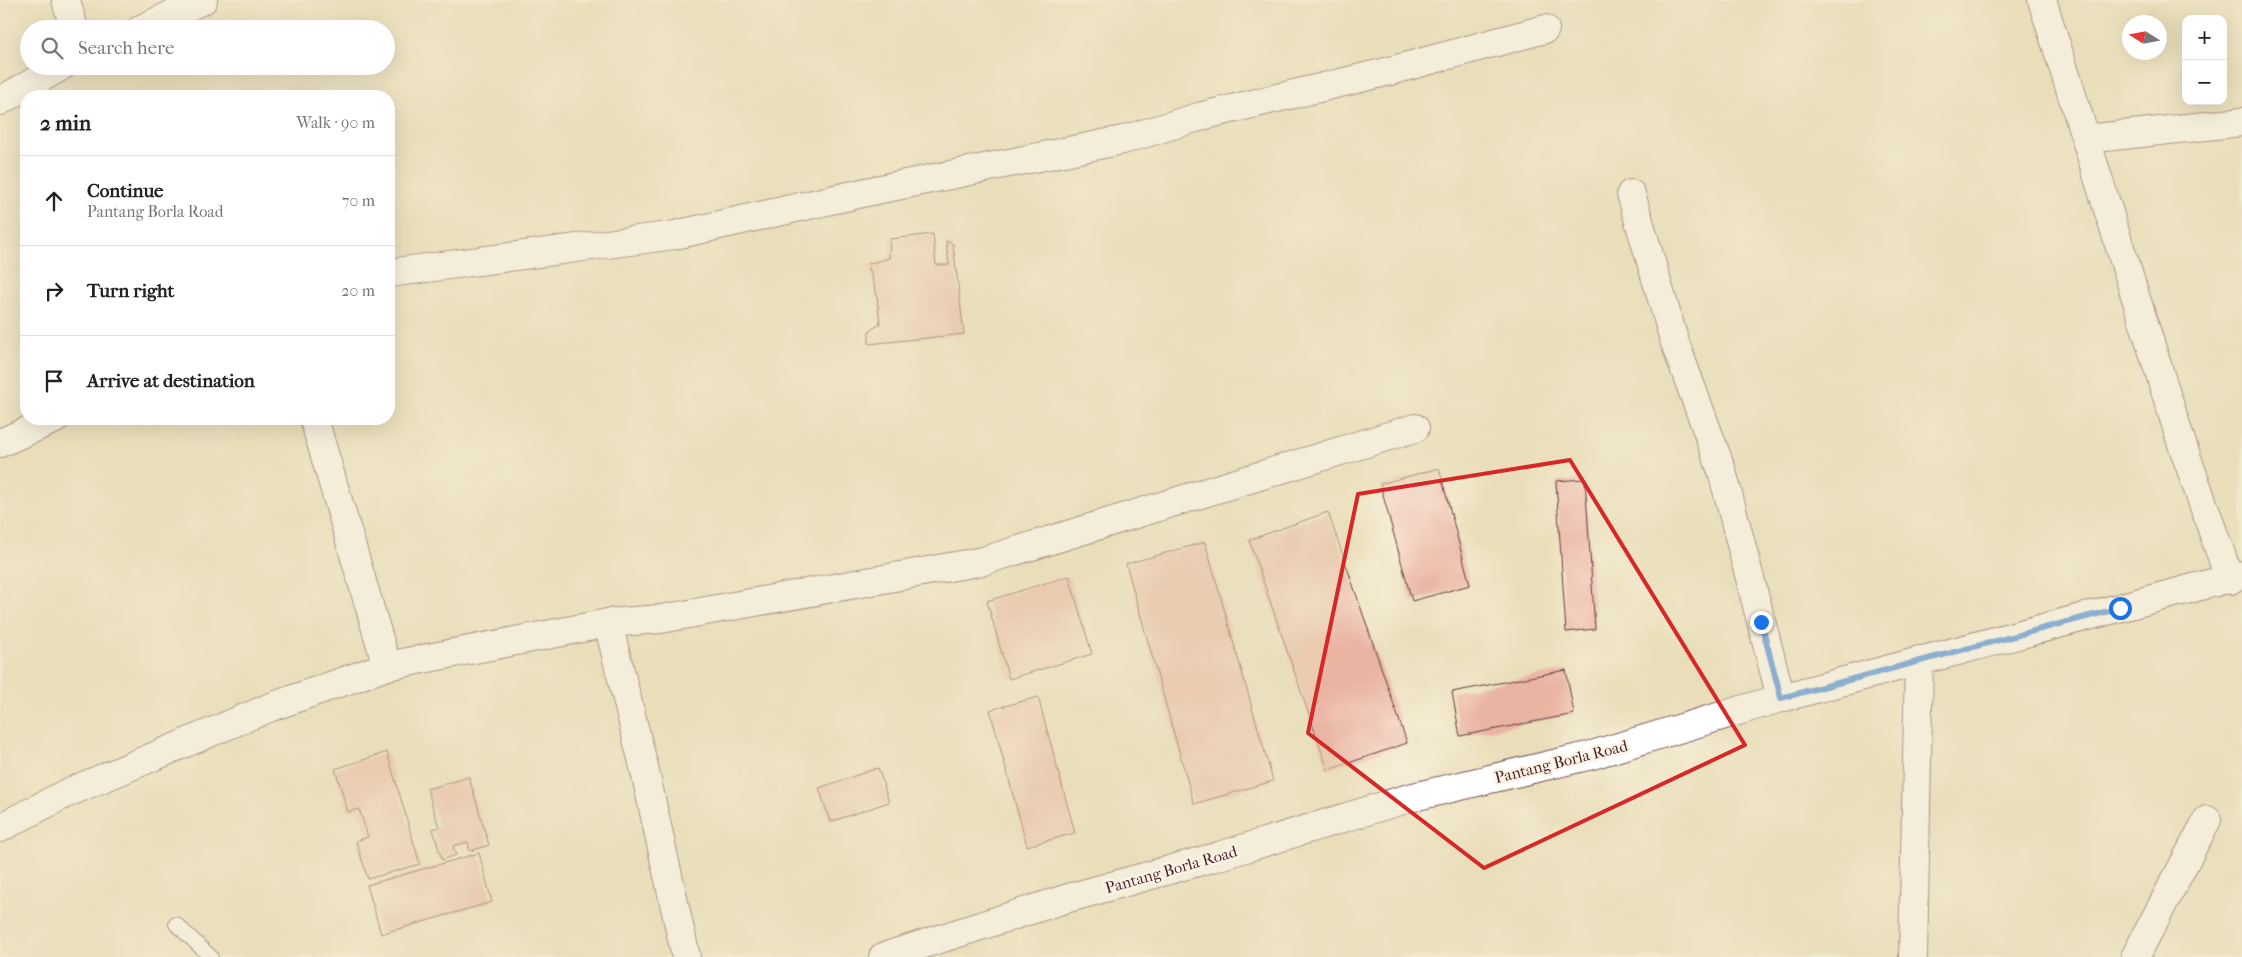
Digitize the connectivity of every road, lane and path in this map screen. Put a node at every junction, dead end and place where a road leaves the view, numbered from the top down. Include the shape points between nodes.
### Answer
1 (66, 0) edge
2 (203, 0) edge
3 (2042, 0) edge
4 (72, 20) edge
5 (160, 20) edge
6 (1546, 29) dead end
7 (49, 75) edge
8 (28, 90) edge
9 (2242, 122) edge
10 (2086, 139) junction
11 (1631, 194) dead end
12 (395, 272) edge
13 (41, 425) edge
14 (316, 425) edge
15 (1415, 428) dead end
16 (0, 443) edge
17 (2236, 578) edge
18 (608, 624) junction
19 (1919, 660) junction
20 (387, 666) junction
21 (1781, 698) junction
22 (2206, 820) dead end
23 (0, 828) edge
24 (176, 924) dead end
25 (211, 957) edge
26 (686, 957) edge
27 (883, 957) edge
28 (1913, 957) edge
29 (2136, 957) edge

1 - 4 street
2 - 5 street
3 - 10 street
6 - 12 street via 1202,116 1123,140 675,235
7 - 8 street
9 - 10 street
10 - 17 street via 2181,441
11 - 21 street via 1675,343 1722,471
13 - 16 street
14 - 20 street
15 - 18 street via 983,561 661,619
17 - 19 street, Pantang Borla Road
18 - 20 street
18 - 26 street
19 - 21 street, Pantang Borla Road
19 - 28 street
20 - 23 street via 244,718 65,794
21 - 27 street, Pantang Borla Road via 1592,755 1410,798 1065,899
22 - 29 street
24 - 25 lane

